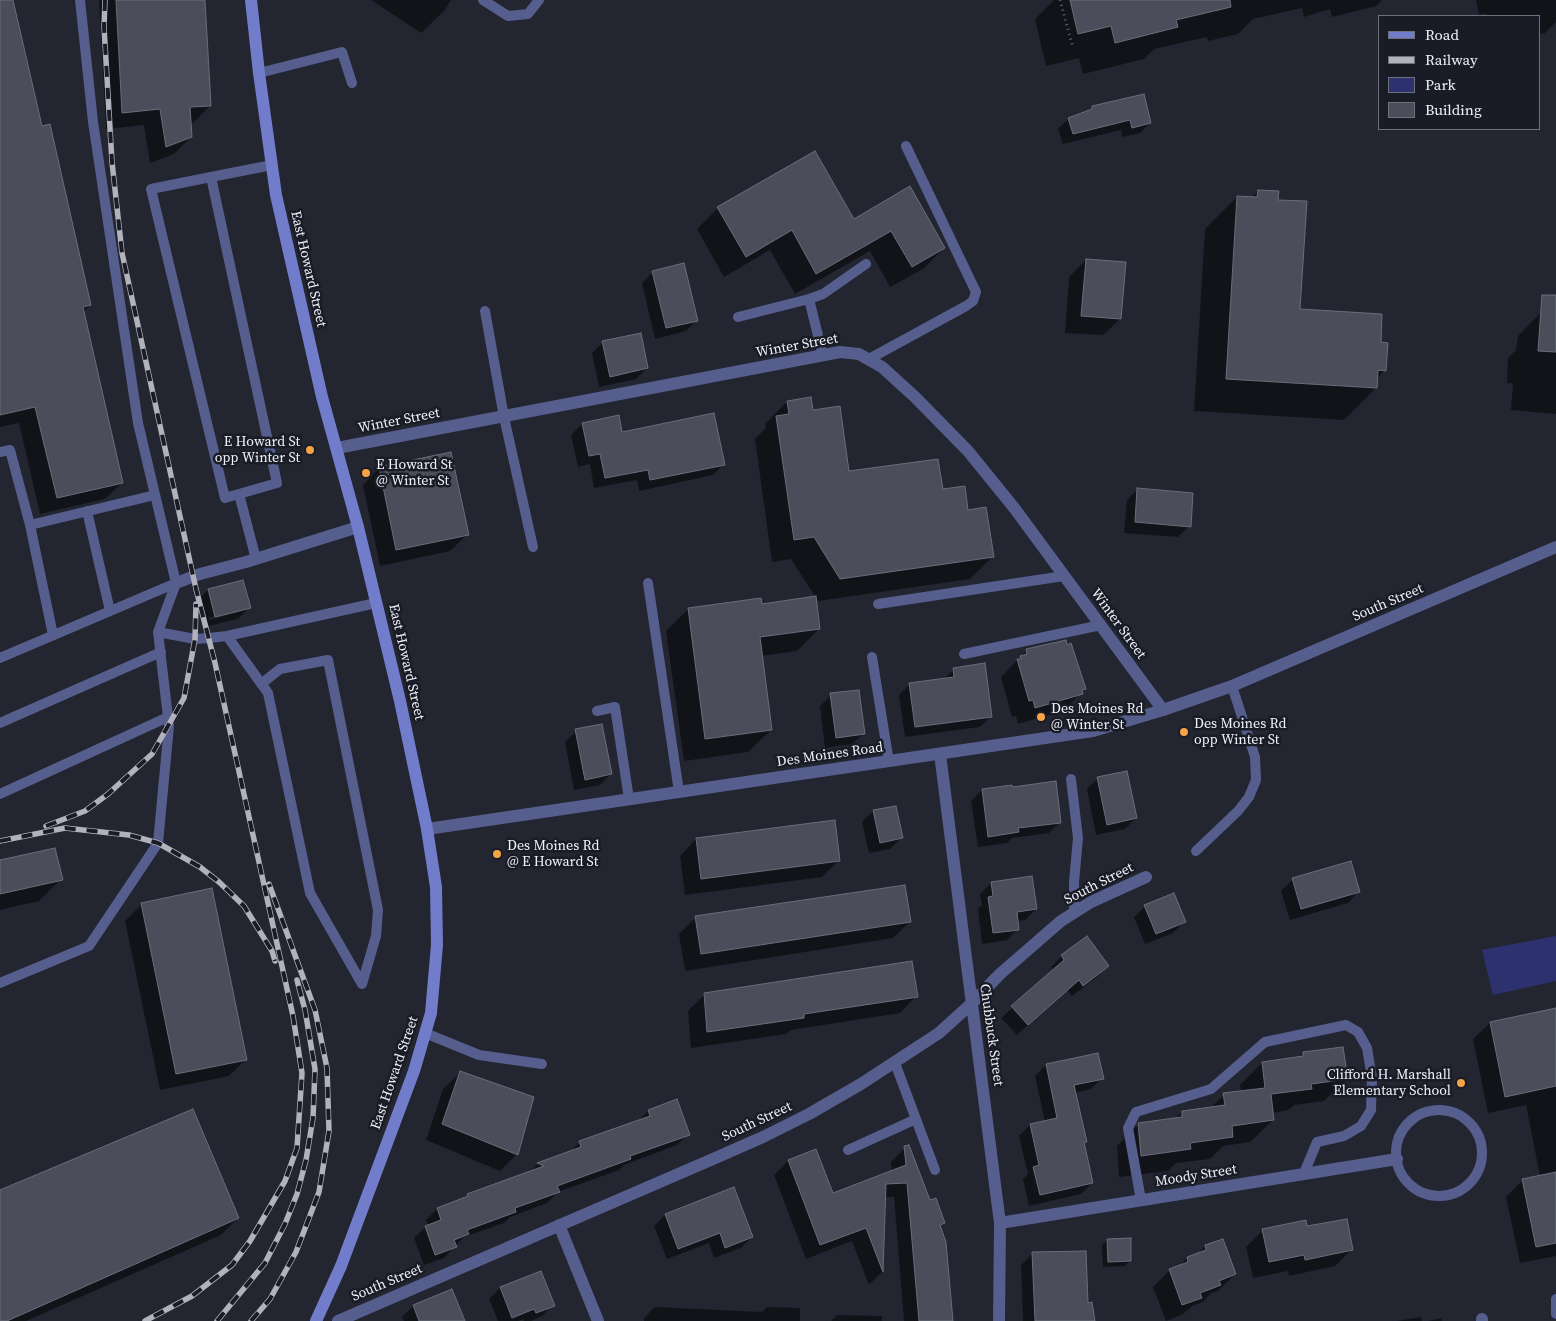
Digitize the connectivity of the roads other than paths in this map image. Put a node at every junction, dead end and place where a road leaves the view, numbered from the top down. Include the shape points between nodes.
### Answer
1 (80, 0) edge
2 (251, 0) edge
3 (483, 0) edge
4 (539, 0) edge
5 (259, 73) junction
6 (352, 83) dead end
7 (906, 146) dead end
8 (272, 165) junction
9 (211, 177) junction
10 (866, 264) dead end
11 (809, 299) junction
12 (485, 311) dead end
13 (738, 317) dead end
14 (823, 356) junction
15 (869, 360) junction
16 (504, 417) junction
17 (337, 448) junction
18 (0, 452) edge
19 (239, 494) junction
20 (155, 495) junction
21 (87, 511) junction
22 (30, 525) junction
23 (358, 527) junction
24 (1556, 547) edge
25 (533, 548) dead end
26 (256, 559) junction
27 (1064, 576) junction
28 (176, 583) junction
29 (648, 583) dead end
30 (376, 603) junction
31 (878, 604) dead end
32 (110, 611) junction
33 (1100, 625) junction
34 (158, 632) junction
35 (53, 635) junction
36 (227, 636) junction
37 (161, 652) junction
38 (964, 654) dead end
39 (872, 657) dead end
40 (0, 658) edge
41 (261, 684) junction
42 (1232, 686) junction
43 (597, 710) dead end
44 (1163, 710) junction
45 (168, 717) junction
46 (0, 723) edge
47 (940, 754) junction
48 (889, 762) junction
49 (1071, 779) dead end
50 (679, 792) junction
51 (0, 794) edge
52 (629, 799) junction
53 (427, 829) junction
54 (1196, 851) dead end
55 (1146, 877) dead end
56 (1074, 913) junction
57 (0, 982) edge
58 (971, 1004) junction
59 (425, 1033) junction
60 (895, 1063) junction
61 (542, 1064) dead end
62 (916, 1119) junction
63 (848, 1150) dead end
64 (1396, 1159) junction
65 (935, 1170) dead end
66 (1304, 1173) junction
67 (1141, 1200) junction
68 (1000, 1223) junction
69 (559, 1225) junction
70 (1556, 1299) edge
71 (1556, 1314) edge
72 (316, 1321) edge
73 (338, 1321) edge
74 (598, 1321) edge
75 (999, 1321) edge

1 - 20 lane via 93,122 138,422
2 - 5 main road, East Howard Street
3 - 4 lane via 508,16 528,14
5 - 6 lane via 342,52
5 - 8 main road, East Howard Street
7 - 15 lane via 976,292 973,301 966,306
8 - 9 lane
8 - 17 main road, East Howard Street via 318,378
9 - 19 lane via 277,484
9 - 19 lane via 151,189 225,498
10 - 11 lane via 822,294
11 - 13 lane
11 - 14 lane
12 - 16 lane
14 - 15 street, Winter Street via 840,352 860,354
14 - 16 street, Winter Street
15 - 27 street, Winter Street via 882,366 968,452
16 - 17 street, Winter Street
16 - 25 lane
17 - 23 main road, East Howard Street
18 - 22 lane via 10,450
19 - 26 lane
20 - 21 lane
20 - 28 lane
21 - 22 lane
21 - 32 lane
22 - 35 lane
23 - 26 street
23 - 30 main road, East Howard Street
24 - 42 street, South Street
26 - 28 street
27 - 31 lane
27 - 33 street, Winter Street
28 - 32 lane
28 - 34 lane
29 - 50 lane
30 - 36 lane
30 - 53 main road, East Howard Street
32 - 35 lane
33 - 38 lane
33 - 44 street, Winter Street
34 - 36 lane via 195,639
34 - 37 lane
35 - 40 lane
36 - 41 lane
37 - 45 lane
37 - 46 lane
39 - 48 lane
41 - 41 lane via 268,693 310,893 362,984 376,936 378,910 328,660 280,669
42 - 44 street, Des Moines Road
42 - 54 lane via 1255,757 1256,780 1238,811
43 - 52 lane via 616,707
44 - 47 street, Des Moines Road via 1093,731
45 - 51 lane
45 - 57 lane via 158,843 89,946
47 - 48 street, Des Moines Road
47 - 58 street, Chubbuck Street
48 - 50 street, Des Moines Road
49 - 56 lane via 1078,838
50 - 52 street, Des Moines Road
52 - 53 street, Des Moines Road
53 - 59 main road, East Howard Street via 436,887 437,945 431,1013
55 - 56 street, South Street
56 - 58 street, South Street via 1028,948
58 - 60 street, South Street via 939,1033
58 - 68 street, Chubbuck Street
59 - 61 lane via 479,1055
59 - 72 main road, East Howard Street via 414,1071 341,1266
60 - 62 lane
60 - 69 street, South Street via 763,1137
62 - 63 lane
62 - 65 lane
64 - 64 lane via 1409,1184 1427,1194 1441,1196 1456,1193 1468,1185 1478,1173 1483,1154 1473,1125 1461,1115 1434,1110 1408,1124 1397,1144
64 - 66 street, Moody Street
66 - 67 street, Moody Street
66 - 67 lane via 1317,1142 1344,1136 1361,1126 1371,1110 1372,1078 1367,1048 1358,1032 1346,1025 1264,1042 1211,1089 1136,1112 1128,1128
67 - 68 street, Moody Street
68 - 75 street, Chubbuck Street
69 - 73 street, South Street
69 - 74 street
70 - 71 lane

